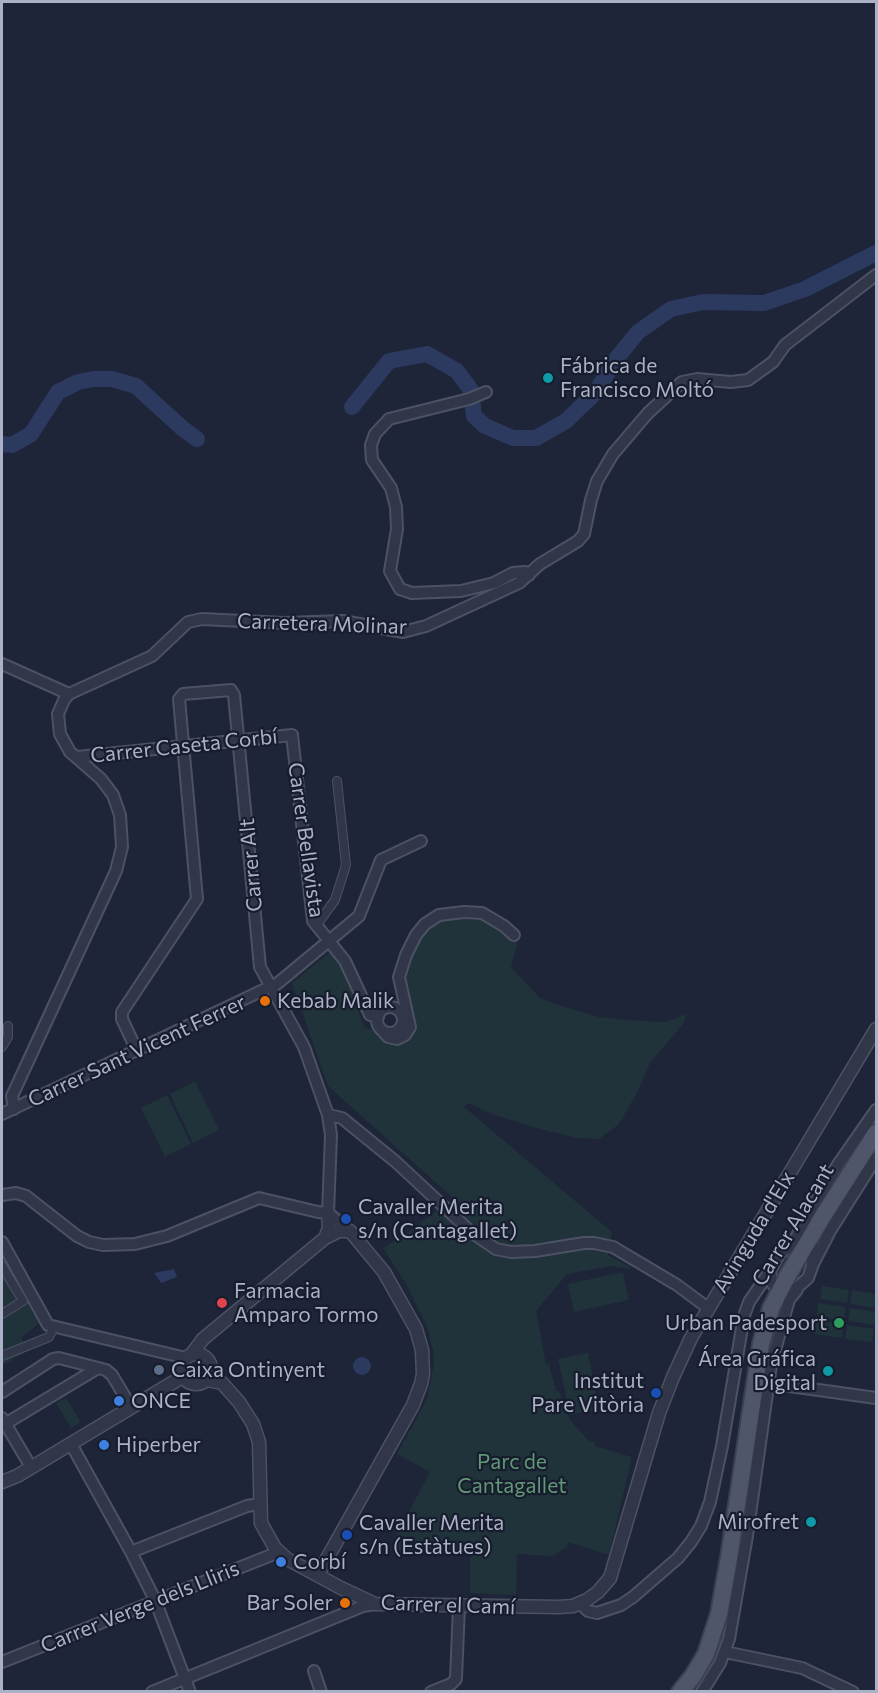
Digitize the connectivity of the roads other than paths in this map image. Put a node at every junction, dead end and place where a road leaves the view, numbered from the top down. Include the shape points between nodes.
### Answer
1 (876, 276) edge
2 (477, 395) dead end
3 (529, 575) junction
4 (2, 664) edge
5 (69, 694) junction
6 (292, 735) joint
7 (239, 740) junction
8 (183, 746) junction
9 (77, 757) junction
10 (337, 782) dead end
11 (421, 841) dead end
12 (316, 926) junction
13 (514, 935) dead end
14 (329, 941) junction
15 (271, 987) junction
16 (378, 1017) junction
17 (8, 1026) dead end
18 (876, 1029) edge
19 (382, 1030) junction
20 (2, 1047) edge
21 (138, 1051) junction
22 (14, 1109) junction
23 (876, 1110) edge
24 (2, 1114) edge
25 (328, 1115) junction
26 (876, 1133) edge
27 (874, 1165) edge
28 (2, 1195) edge
29 (328, 1213) junction
30 (350, 1231) junction
31 (325, 1238) junction
32 (2, 1242) edge
33 (803, 1249) junction
34 (2, 1266) edge
35 (812, 1266) junction
36 (770, 1271) junction
37 (5, 1278) edge
38 (785, 1289) junction
39 (708, 1308) junction
40 (2, 1314) edge
41 (54, 1327) junction
42 (3, 1353) edge
43 (188, 1356) junction
44 (98, 1368) junction
45 (182, 1377) junction
46 (207, 1380) junction
47 (768, 1383) junction
48 (2, 1392) edge
49 (876, 1398) edge
50 (131, 1407) junction
51 (3, 1421) edge
52 (71, 1444) junction
53 (31, 1467) junction
54 (2, 1482) edge
55 (259, 1504) junction
56 (131, 1552) junction
57 (279, 1552) junction
58 (319, 1576) junction
59 (155, 1600) junction
60 (580, 1603) junction
61 (375, 1604) junction
62 (459, 1605) junction
63 (725, 1652) junction
64 (2, 1662) edge
65 (314, 1671) dead end
66 (185, 1678) junction
67 (152, 1692) edge
68 (190, 1692) edge
69 (321, 1692) edge
70 (431, 1692) edge
71 (680, 1692) edge
72 (702, 1692) edge
73 (853, 1692) edge

1 - 3 street, Carretera Molinar via 785,345 772,362 748,380 682,382 648,412 613,454 597,481 584,534 578,542
2 - 3 street via 390,419 375,434 372,460 391,488 396,507 397,529 390,571 400,589 412,593 461,591 494,583 513,573
3 - 5 street, Carretera Molinar via 426,626 403,632 343,621 188,622 152,656
4 - 5 street
5 - 9 street via 60,707 58,727 66,746
6 - 7 street, Carrer Caseta Corbí
6 - 12 street, Carrer Bellavista
7 - 8 street, Carrer Caseta Corbí
7 - 8 street, Carrer Alt via 233,691 183,694 178,699
7 - 15 street, Carrer Alt via 260,967
8 - 9 street, Carrer Caseta Corbí
8 - 21 street via 197,898 122,1012
9 - 22 street via 107,785 117,804 122,827 121,855 12,1096
10 - 12 street via 346,865 335,900
11 - 14 street, Carrer Sant Vicent Ferrer via 381,860 359,916
12 - 14 street, Carrer Bellavista
13 - 19 street via 482,913 439,915 425,924 416,935 399,977 410,1028 397,1039 387,1037
14 - 15 street, Carrer Sant Vicent Ferrer
14 - 16 street, Carrer Bellavista via 345,961 370,1014
15 - 21 street, Carrer Sant Vicent Ferrer
15 - 25 street, Carrer Alt via 304,1047
16 - 19 street
16 - 19 street via 388,1008 397,1010 402,1017 397,1031
17 - 20 street via 8,1037
18 - 39 street, Avinguda d'Elx
21 - 22 street, Carrer Sant Vicent Ferrer
22 - 24 street, Carrer Sant Vicent Ferrer
23 - 33 street, Carrer Alacant via 808,1214
25 - 29 street, Carrer Alt
25 - 39 street via 342,1118 471,1232 496,1249 535,1251 584,1243 613,1247
26 - 33 main road, Carrer Alacant
27 - 35 street, Carrer Alacant
28 - 29 street via 26,1196 77,1236 103,1245 135,1244 167,1236 259,1198
29 - 30 street
29 - 31 street
30 - 31 street
30 - 58 street via 384,1272 410,1318 422,1350 423,1374 413,1405
31 - 43 street via 203,1339
32 - 41 street via 45,1322
33 - 35 street
33 - 36 street via 780,1253
33 - 38 main road, Carrer Alacant
34 - 37 street
35 - 38 street, Carrer Alacant via 806,1281
36 - 38 street
36 - 60 street via 744,1316 713,1491 696,1534 664,1571 621,1605 597,1612 588,1611
37 - 40 street via 23,1301
38 - 47 street, Carrer Alacant via 789,1300 775,1342
38 - 71 main road, Carrer Alacant via 771,1308 761,1344 719,1614 706,1654
39 - 60 street, Avinguda d'Elx via 659,1413 610,1578 598,1592
41 - 42 street via 49,1337
41 - 43 street
43 - 45 street via 181,1366
43 - 46 street via 199,1354 208,1361 211,1370
44 - 48 street via 53,1359
44 - 50 street via 112,1375
44 - 51 street
45 - 46 street via 193,1385
45 - 50 street
46 - 55 street, Carrer el Camí via 222,1383 253,1424 259,1442
47 - 49 street
47 - 63 street, Carrer Alacant via 738,1594
50 - 52 street
51 - 53 street
52 - 53 street
52 - 56 street
53 - 54 street
55 - 56 street
55 - 57 street, Carrer el Camí via 263,1530
56 - 59 street
57 - 58 street, Carrer el Camí
57 - 59 street, Carrer Verge dels Lliris
58 - 61 street, Carrer el Camí
59 - 64 street, Carrer Verge dels Lliris
59 - 66 street
60 - 62 street, Carrer el Camí via 559,1607
61 - 62 street, Carrer el Camí
61 - 66 street
62 - 70 street via 456,1679
63 - 72 street, Carrer Alacant
63 - 73 street via 802,1668
65 - 69 street
66 - 67 street
66 - 68 street

